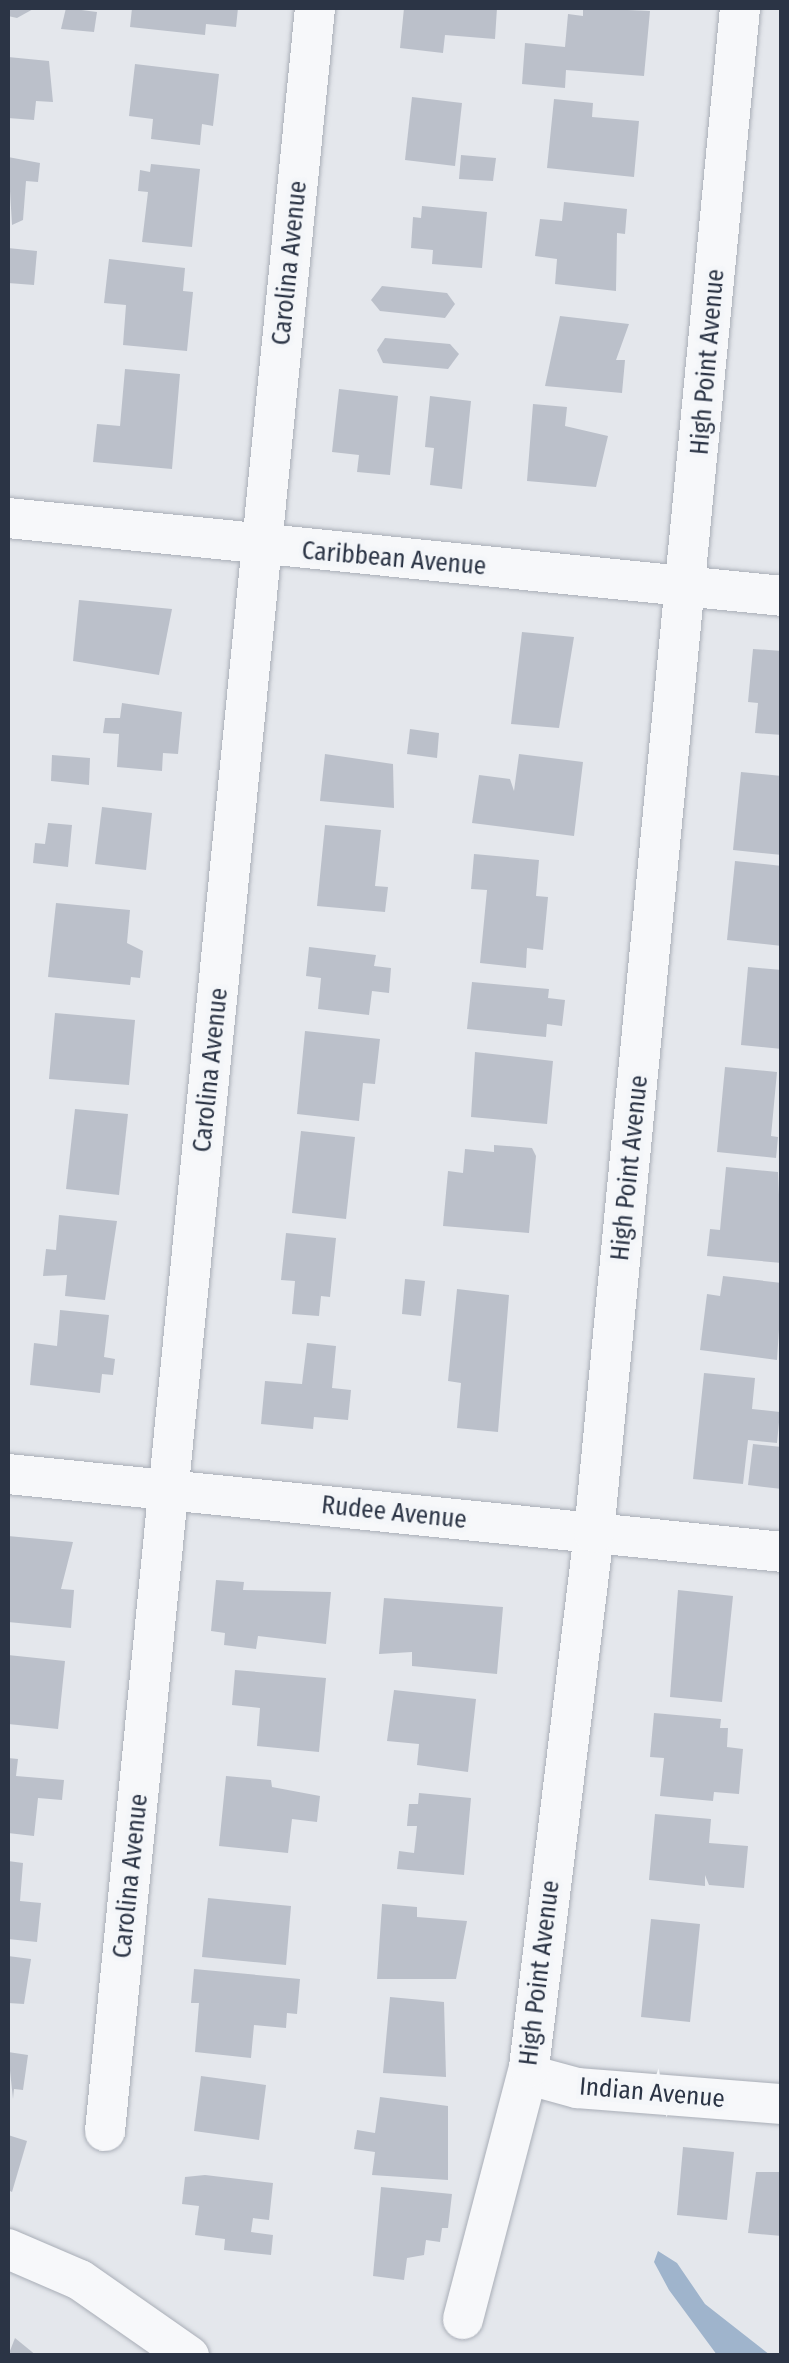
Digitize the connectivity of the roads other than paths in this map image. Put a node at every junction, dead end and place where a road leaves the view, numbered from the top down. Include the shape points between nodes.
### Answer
1 (315, 8) edge
2 (740, 8) edge
3 (8, 518) edge
4 (262, 547) junction
5 (688, 586) junction
6 (782, 596) edge
7 (8, 1474) edge
8 (171, 1490) junction
9 (594, 1533) junction
10 (782, 1552) edge
11 (529, 2067) junction
12 (782, 2104) edge
13 (105, 2132) dead end
14 (8, 2248) edge
15 (463, 2319) dead end
16 (189, 2356) edge

1 - 4 street, Carolina Avenue
2 - 5 street, High Point Avenue
3 - 4 street, Caribbean Avenue
4 - 5 street, Caribbean Avenue
4 - 8 street, Carolina Avenue
5 - 6 street, Caribbean Avenue
5 - 9 street, High Point Avenue
7 - 8 street, Rudee Avenue
8 - 9 street, Rudee Avenue
8 - 13 street, Carolina Avenue
9 - 10 street, Rudee Avenue
9 - 11 street, High Point Avenue
11 - 12 street, Indian Avenue via 533,2076 576,2088
11 - 15 street, High Point Avenue
14 - 16 street via 80,2280

